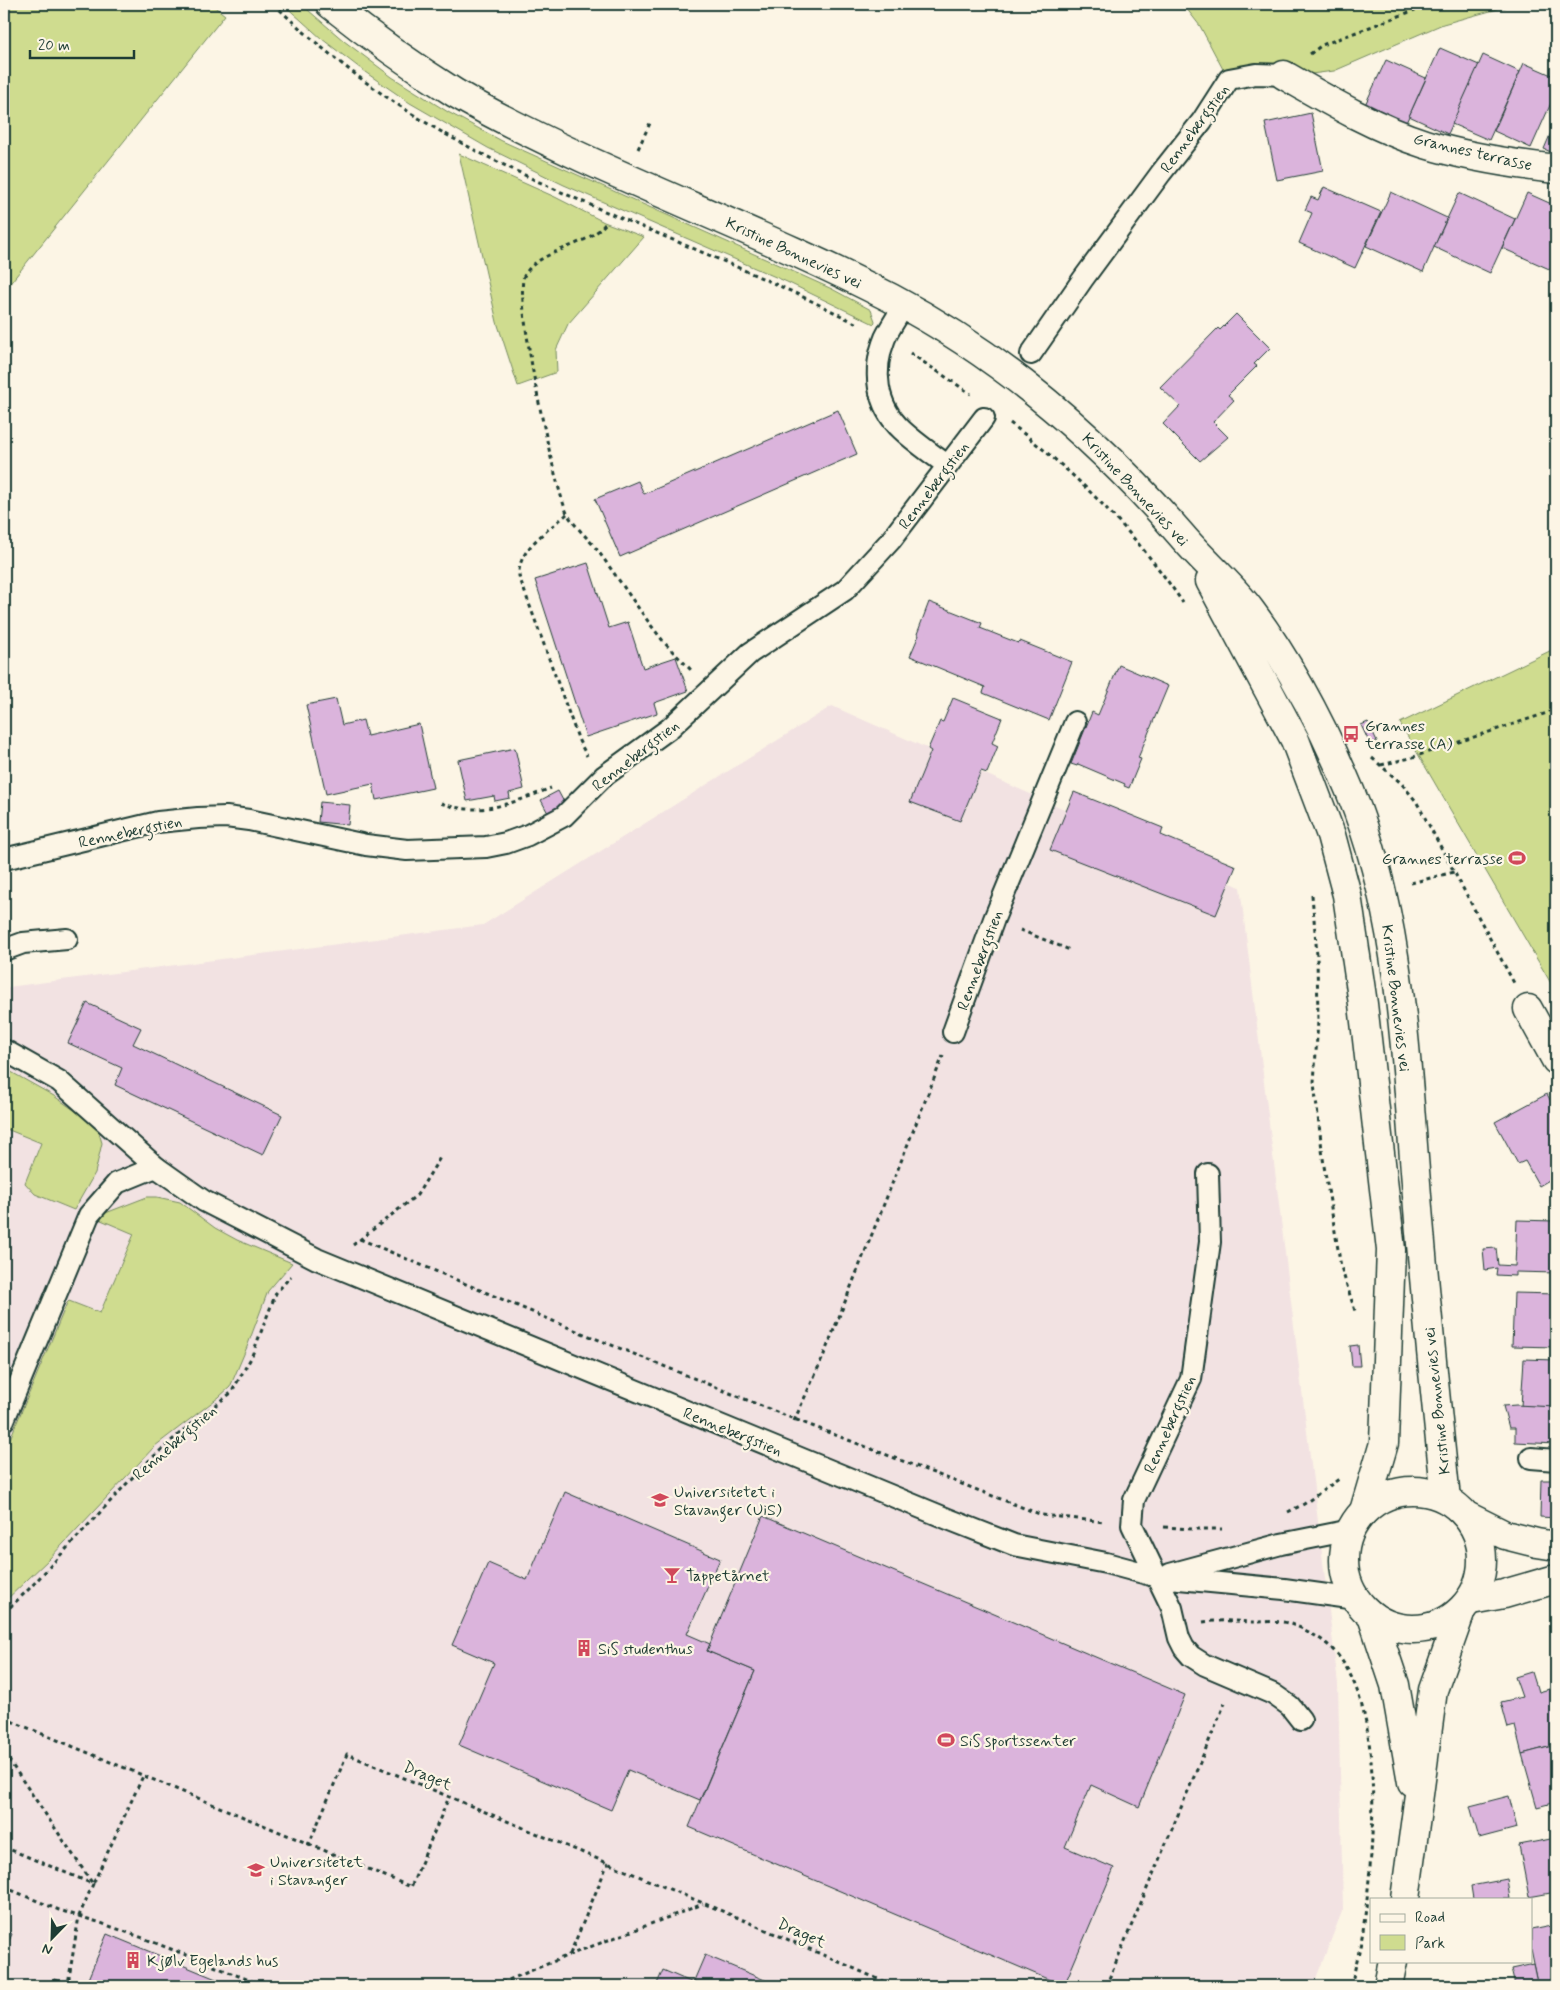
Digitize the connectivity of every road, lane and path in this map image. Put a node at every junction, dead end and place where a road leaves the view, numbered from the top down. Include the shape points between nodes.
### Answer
1 (1431, 4) edge
2 (339, 9) edge
3 (1284, 75) junction
4 (651, 121) dead end
5 (636, 154) dead end
6 (1556, 169) edge
7 (605, 224) dead end
8 (904, 305) junction
9 (907, 351) dead end
10 (1031, 354) dead end
11 (978, 398) dead end
12 (984, 418) dead end
13 (1008, 421) dead end
14 (947, 466) junction
15 (567, 514) junction
16 (1193, 549) junction
17 (1186, 607) dead end
18 (710, 690) junction
19 (1556, 710) edge
20 (1075, 722) dead end
21 (1370, 756) dead end
22 (1380, 766) junction
23 (604, 776) junction
24 (441, 803) dead end
25 (4, 859) edge
26 (1454, 872) junction
27 (1404, 884) dead end
28 (1311, 893) dead end
29 (994, 919) junction
30 (67, 939) dead end
31 (4, 950) edge
32 (1070, 950) dead end
33 (1528, 1009) joint
34 (953, 1032) joint
35 (4, 1050) edge
36 (1556, 1060) edge
37 (441, 1156) dead end
38 (156, 1167) junction
39 (1208, 1174) dead end
40 (360, 1240) junction
41 (317, 1258) junction
42 (1356, 1316) dead end
43 (794, 1419) junction
44 (4, 1420) edge
45 (780, 1451) junction
46 (1531, 1458) dead end
47 (1556, 1460) edge
48 (1344, 1473) dead end
49 (1446, 1499) junction
50 (1285, 1514) dead end
51 (1469, 1517) junction
52 (1358, 1520) junction
53 (1132, 1525) junction
54 (1225, 1528) dead end
55 (1556, 1546) edge
56 (1158, 1578) junction
57 (1556, 1579) edge
58 (1466, 1606) junction
59 (1364, 1607) junction
60 (4, 1613) edge
61 (1176, 1623) junction
62 (1236, 1678) junction
63 (4, 1718) edge
64 (1302, 1720) dead end
65 (4, 1753) edge
66 (142, 1776) junction
67 (448, 1797) junction
68 (1417, 1808) junction
69 (309, 1844) junction
70 (4, 1847) edge
71 (608, 1863) junction
72 (93, 1884) junction
73 (4, 1887) edge
74 (1405, 1898) edge
75 (704, 1904) junction
76 (79, 1916) junction
77 (569, 1955) junction
78 (1393, 1962) edge
79 (68, 1984) dead end
80 (264, 1986) edge
81 (494, 1986) edge
82 (894, 1986) edge
83 (1106, 1986) edge
84 (1351, 1986) edge
85 (1388, 1986) edge

1 - 3 path via 1322,44
2 - 8 main road, Kristine Bonnevies vei via 402,58 458,94 538,137 844,274
3 - 6 main road, Grannes terrasse via 1361,118 1424,144
3 - 10 lane, Rennebergstien via 1256,74 1230,79
4 - 5 path
7 - 15 path via 584,242 544,258 523,277 522,297 537,389 553,469
8 - 14 lane via 885,339 879,359 879,392 892,420
8 - 16 main road, Kristine Bonnevies vei via 968,343 1050,404 1123,471
9 - 11 path
12 - 14 lane, Rennebergstien
13 - 17 path via 1092,493 1156,566
14 - 18 lane, Rennebergstien via 891,540 846,590 750,653
15 - 18 path via 661,639
15 - 23 path via 523,555 518,566 519,576 579,741
16 - 49 main road, Kristine Bonnevies vei via 1249,608 1306,699 1351,794 1374,858 1389,927 1399,998 1425,1308
16 - 52 main road, Kristine Bonnevies vei via 1295,740 1331,835 1347,895 1391,1250 1384,1443
18 - 23 lane, Rennebergstien via 670,728
19 - 22 path
20 - 29 lane, Rennebergstien
21 - 22 path
22 - 26 path via 1416,801
23 - 24 path via 578,778 483,810 463,810
23 - 25 lane, Rennebergstien via 564,816 506,844 486,847 385,848 226,817 158,822
26 - 27 path
26 - 33 path
28 - 42 path via 1317,955 1318,1021 1314,1083 1341,1267
29 - 32 path
29 - 34 lane, Rennebergstien
30 - 31 lane via 23,942
33 - 36 main road
34 - 43 path via 823,1357
35 - 38 lane, Rennebergstien via 59,1081
37 - 40 path via 417,1195
38 - 41 lane, Rennebergstien via 204,1201
38 - 44 lane via 117,1183 89,1215
39 - 53 lane, Rennebergstien via 1210,1242 1192,1379 1134,1500
40 - 41 path via 340,1254
40 - 43 path
41 - 45 lane, Rennebergstien
41 - 60 path, Rennebergstien via 296,1269 276,1293 251,1358 231,1393 143,1466
43 - 45 path
43 - 53 path via 1042,1515
45 - 56 lane, Rennebergstien via 1014,1545 1106,1563
46 - 47 lane
48 - 50 path via 1329,1488
49 - 51 main road
49 - 52 main road via 1425,1492 1403,1491 1382,1498
51 - 55 main road via 1505,1535
51 - 58 main road via 1482,1551 1482,1573
52 - 56 lane
52 - 59 main road via 1344,1553 1345,1569 1346,1577
53 - 54 path
53 - 56 lane
56 - 59 lane, Rennebergstien via 1284,1590
56 - 61 lane
57 - 58 main road
58 - 59 main road via 1441,1624 1417,1629 1393,1627
58 - 68 main road via 1433,1690
59 - 68 main road via 1396,1685
61 - 62 lane via 1184,1648 1191,1656
61 - 84 path via 1284,1622 1319,1638 1349,1673 1362,1701 1369,1738 1373,1793 1363,1932
62 - 64 lane via 1273,1694
62 - 83 path
63 - 66 path
65 - 72 path
66 - 69 path
66 - 72 path
67 - 69 path, Draget via 346,1754
67 - 69 path via 411,1887
67 - 71 path, Draget
68 - 74 main road
70 - 72 path
71 - 75 path, Draget
71 - 77 path
72 - 76 path
73 - 76 path
75 - 77 path
75 - 82 path, Draget
76 - 79 path
76 - 80 path
77 - 81 path
78 - 85 main road

